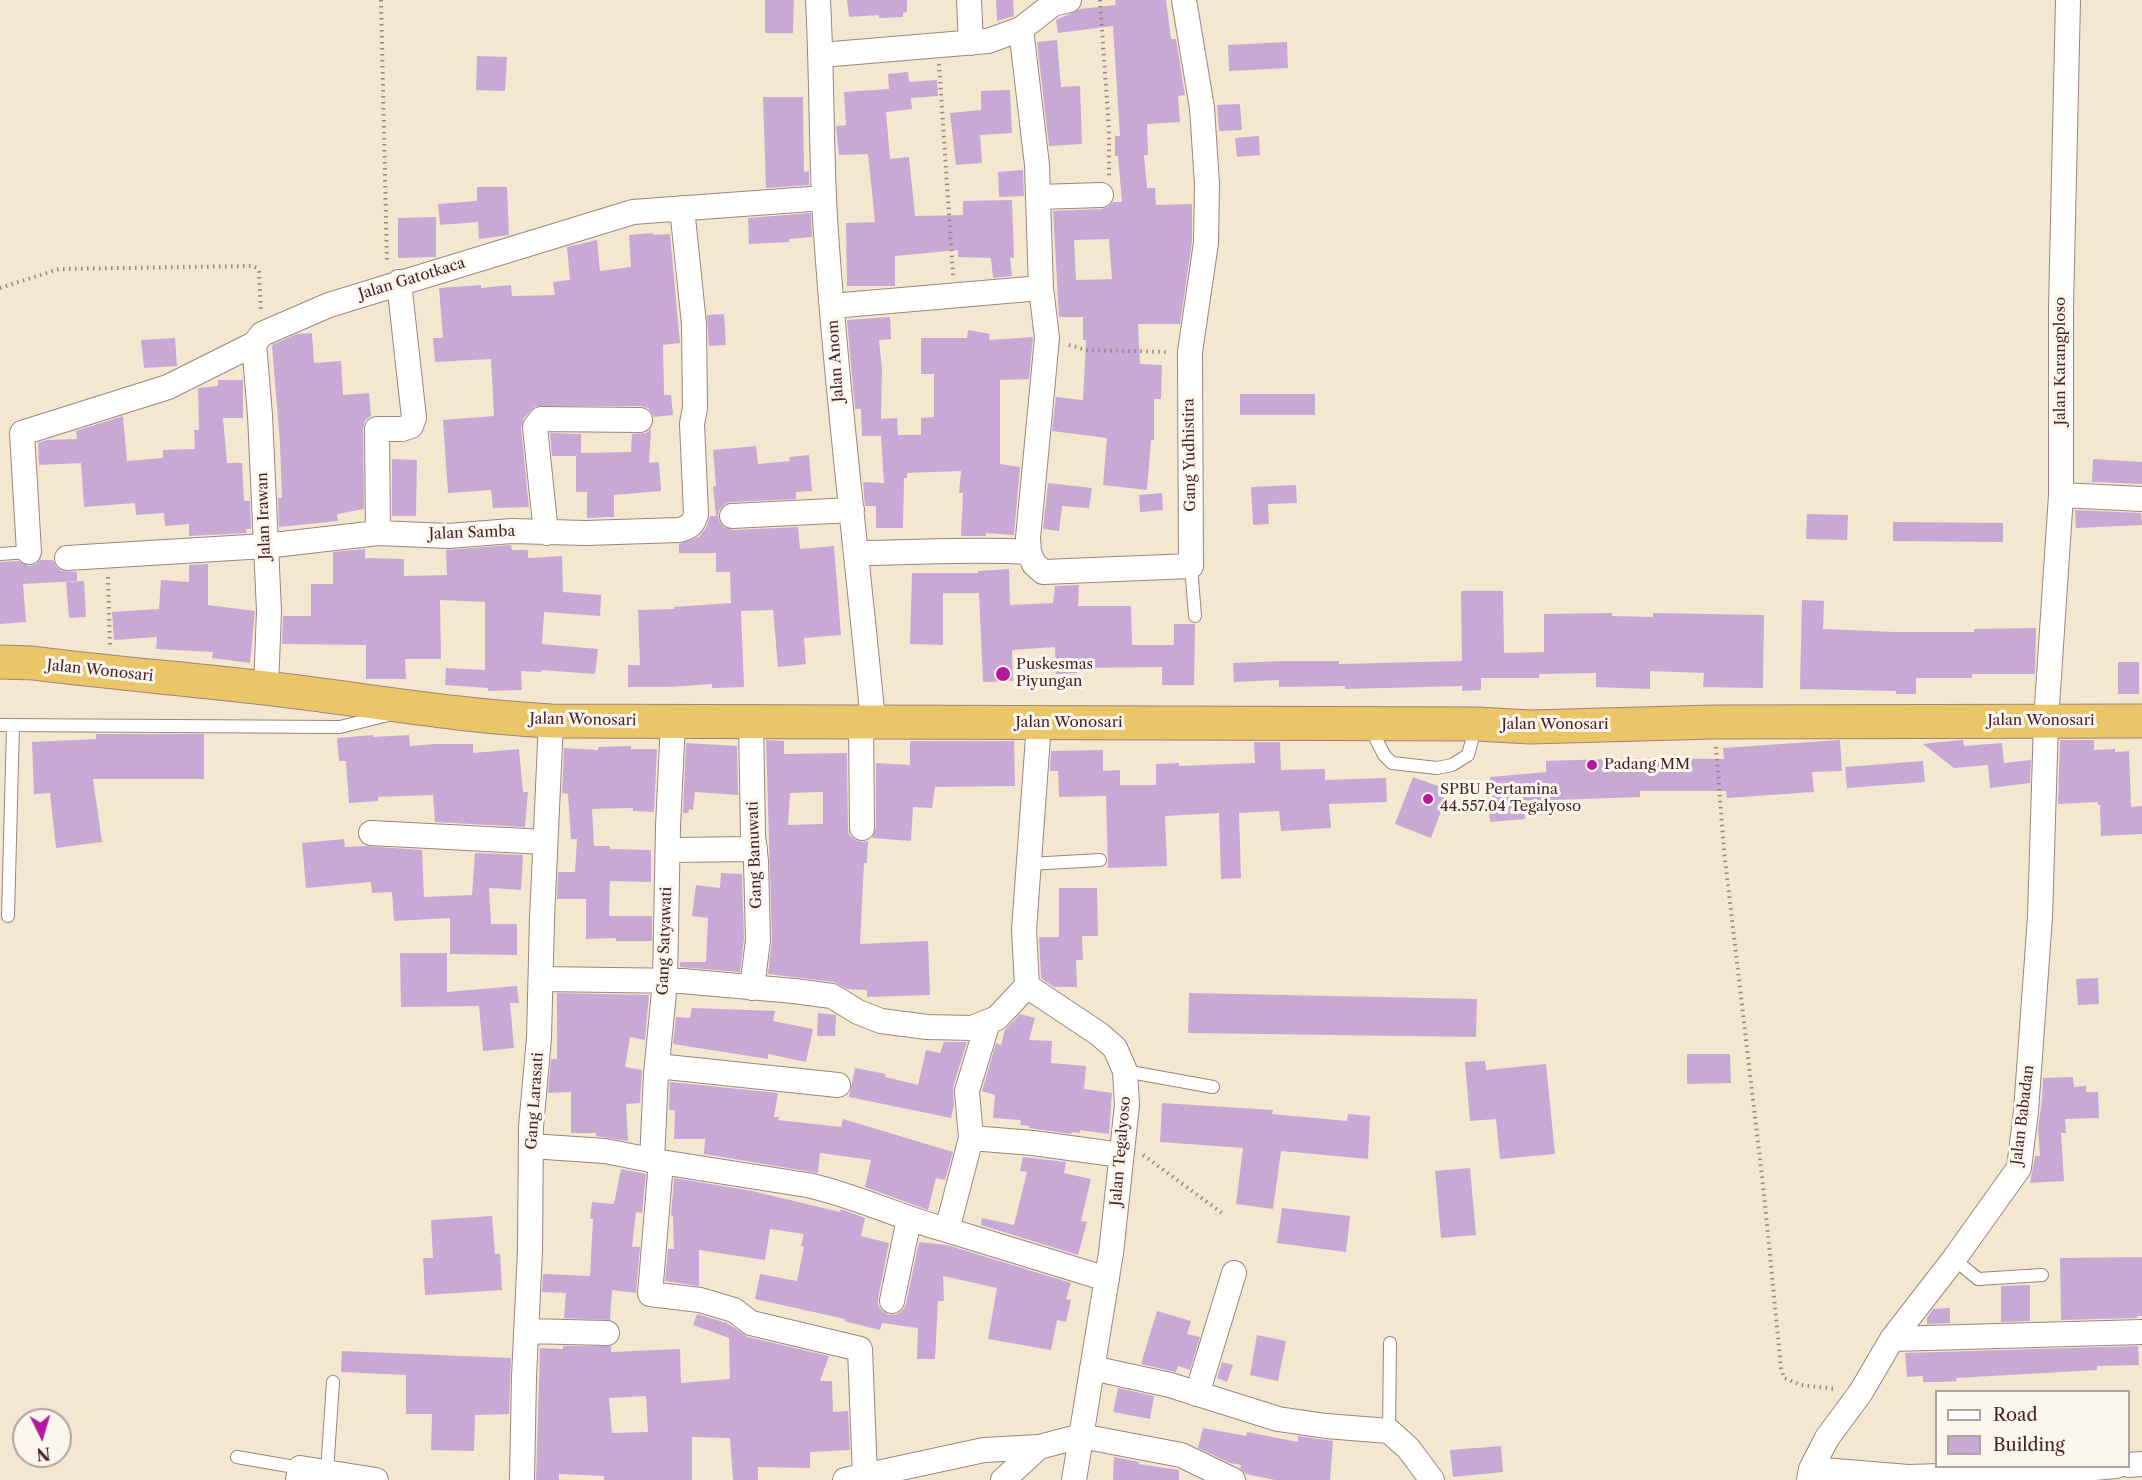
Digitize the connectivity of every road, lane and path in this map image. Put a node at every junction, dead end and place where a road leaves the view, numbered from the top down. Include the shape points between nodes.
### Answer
1 (381, 0) edge
2 (818, 0) edge
3 (969, 0) edge
4 (1069, 0) edge
5 (1100, 0) edge
6 (1184, 0) edge
7 (2068, 0) edge
8 (1021, 29) junction
9 (971, 43) junction
10 (938, 46) junction
11 (821, 55) junction
12 (1101, 195) joint
13 (1039, 197) junction
14 (824, 198) junction
15 (682, 208) junction
16 (393, 284) junction
17 (0, 288) edge
18 (1041, 288) junction
19 (954, 295) junction
20 (832, 306) junction
21 (1047, 338) junction
22 (258, 339) junction
23 (1190, 352) junction
24 (640, 420) dead end
25 (2061, 495) junction
26 (2142, 499) edge
27 (852, 510) junction
28 (732, 516) dead end
29 (378, 533) junction
30 (546, 533) junction
31 (265, 546) junction
32 (28, 552) joint
33 (1029, 552) junction
34 (856, 553) junction
35 (0, 554) edge
36 (107, 556) junction
37 (66, 558) dead end
38 (1191, 566) junction
39 (1195, 616) dead end
40 (0, 662) edge
41 (111, 672) junction
42 (266, 688) junction
43 (413, 709) junction
44 (551, 721) junction
45 (867, 721) junction
46 (2046, 721) junction
47 (2142, 721) edge
48 (673, 722) junction
49 (751, 722) junction
50 (1714, 722) junction
51 (1039, 723) junction
52 (1368, 724) junction
53 (1477, 724) junction
54 (0, 725) edge
55 (13, 726) junction
56 (862, 828) dead end
57 (371, 833) dead end
58 (5, 838) edge
59 (545, 842) junction
60 (755, 849) junction
61 (668, 850) junction
62 (1100, 860) dead end
63 (1029, 864) junction
64 (8, 916) dead end
65 (541, 979) junction
66 (665, 982) junction
67 (1027, 986) junction
68 (752, 988) junction
69 (988, 1022) junction
70 (657, 1066) junction
71 (1125, 1071) junction
72 (838, 1085) dead end
73 (1213, 1087) dead end
74 (971, 1138) junction
75 (531, 1146) junction
76 (1122, 1148) junction
77 (656, 1161) junction
78 (1222, 1213) dead end
79 (909, 1219) junction
80 (947, 1230) junction
81 (1954, 1259) junction
82 (1234, 1273) dead end
83 (2042, 1275) dead end
84 (1107, 1279) junction
85 (892, 1301) dead end
86 (527, 1331) junction
87 (2142, 1332) edge
88 (607, 1333) dead end
89 (1892, 1339) junction
90 (1390, 1344) dead end
91 (1092, 1368) junction
92 (333, 1382) dead end
93 (1861, 1392) junction
94 (1197, 1394) junction
95 (1389, 1431) junction
96 (1081, 1436) junction
97 (1030, 1447) junction
98 (237, 1457) dead end
99 (2104, 1468) edge
100 (327, 1472) junction
101 (299, 1474) edge
102 (1810, 1474) edge
103 (855, 1478) edge
104 (374, 1480) edge
105 (522, 1480) edge
106 (988, 1480) edge
107 (1003, 1480) edge
108 (1074, 1480) edge
109 (1233, 1480) edge
110 (1432, 1480) edge

1 - 16 path
2 - 11 street, Jalan Anom
3 - 9 street
4 - 8 street via 1053,4
5 - 12 path via 1109,130 1109,183
6 - 23 street, Gang Yudhistira via 1202,108 1207,184 1206,243
7 - 25 street, Jalan Karangploso
8 - 9 street
8 - 13 street
9 - 10 street
10 - 11 street
10 - 19 path
11 - 14 street, Jalan Anom
12 - 13 street
13 - 18 street
14 - 15 street, Jalan Gatotkaca
14 - 20 street, Jalan Anom
15 - 16 street, Jalan Gatotkaca via 633,212
15 - 30 street, Jalan Samba via 694,324 692,424 696,514 692,525 679,530
16 - 22 street, Jalan Gatotkaca via 329,305
16 - 29 street via 414,418 411,426 402,429 377,429
17 - 22 path via 59,269 257,268
18 - 19 street
18 - 21 street
19 - 20 street
20 - 27 street, Jalan Anom
21 - 23 path via 1086,350
21 - 33 street
22 - 31 street, Jalan Irawan
22 - 32 street, Jalan Gatotkaca via 168,387 21,433
23 - 38 street, Gang Yudhistira
24 - 30 street via 537,422
25 - 26 street
25 - 46 street, Jalan Karangploso
27 - 28 street
27 - 34 street, Jalan Anom
29 - 30 street, Jalan Samba
29 - 31 street, Jalan Samba
31 - 36 street, Jalan Samba
31 - 42 street, Jalan Irawan via 269,611
32 - 35 lane
33 - 34 street
33 - 38 street via 1043,572
34 - 45 street, Jalan Anom
36 - 37 street, Jalan Samba
36 - 41 path
38 - 39 lane
40 - 41 highway, Jalan Wonosari
41 - 42 highway, Jalan Wonosari
42 - 43 highway, Jalan Wonosari
43 - 44 highway, Jalan Wonosari
43 - 55 lane via 340,727
44 - 48 highway, Jalan Wonosari
44 - 59 street, Gang Larasati
45 - 49 highway, Jalan Wonosari
45 - 51 highway, Jalan Wonosari
45 - 56 street, Jalan Anom
46 - 47 highway, Jalan Wonosari
46 - 50 highway, Jalan Wonosari
46 - 81 street, Jalan Babadan via 2040,916 2019,1168
48 - 49 highway, Jalan Wonosari
48 - 61 street, Gang Satyawati
49 - 60 street, Gang Banuwati
50 - 53 highway, Jalan Wonosari via 1530,727
50 - 93 path via 1724,851 1780,1368 1784,1378 1801,1385
51 - 52 highway, Jalan Wonosari
51 - 63 street
52 - 53 highway, Jalan Wonosari
52 - 53 lane via 1392,763 1437,768 1452,765 1468,755
54 - 55 lane
55 - 58 lane
57 - 59 street
58 - 64 lane
59 - 65 street, Gang Larasati
60 - 61 street
60 - 68 street, Gang Banuwati via 758,940
61 - 66 street, Gang Satyawati
62 - 63 lane
63 - 67 street via 1024,930
65 - 66 street
65 - 75 street, Gang Larasati
66 - 68 street
66 - 70 street, Gang Satyawati
67 - 69 street via 997,1018
67 - 71 street, Jalan Tegalyoso via 1099,1034 1115,1048
68 - 69 street via 832,996 881,1021 972,1028
69 - 74 street via 967,1091
70 - 72 street
70 - 77 street, Gang Satyawati
71 - 73 lane
71 - 76 street, Jalan Tegalyoso via 1127,1104
74 - 76 street
74 - 80 street
75 - 77 street via 605,1151
75 - 86 street, Gang Larasati
76 - 78 path
76 - 84 street, Jalan Tegalyoso
77 - 79 street via 829,1190
77 - 103 street, Gang Satyawati via 650,1294 700,1300 734,1310 751,1323 860,1350
79 - 80 street
79 - 85 street
80 - 84 street
81 - 83 lane via 1978,1279
81 - 89 street, Jalan Babadan
82 - 94 street
84 - 91 street, Jalan Tegalyoso
86 - 88 street
86 - 105 street, Gang Larasati
87 - 89 street
89 - 93 street, Jalan Babadan
90 - 95 lane
91 - 94 street
91 - 96 street, Jalan Tegalyoso
92 - 100 lane
93 - 102 street, Jalan Babadan via 1827,1438
94 - 95 street via 1278,1419
95 - 110 street via 1408,1448
96 - 97 street
96 - 108 street, Jalan Tegalyoso
96 - 109 street via 1181,1455
97 - 103 street via 984,1450
97 - 106 street
97 - 107 street
98 - 101 lane
99 - 102 street via 1908,1477
100 - 101 street
100 - 104 street

